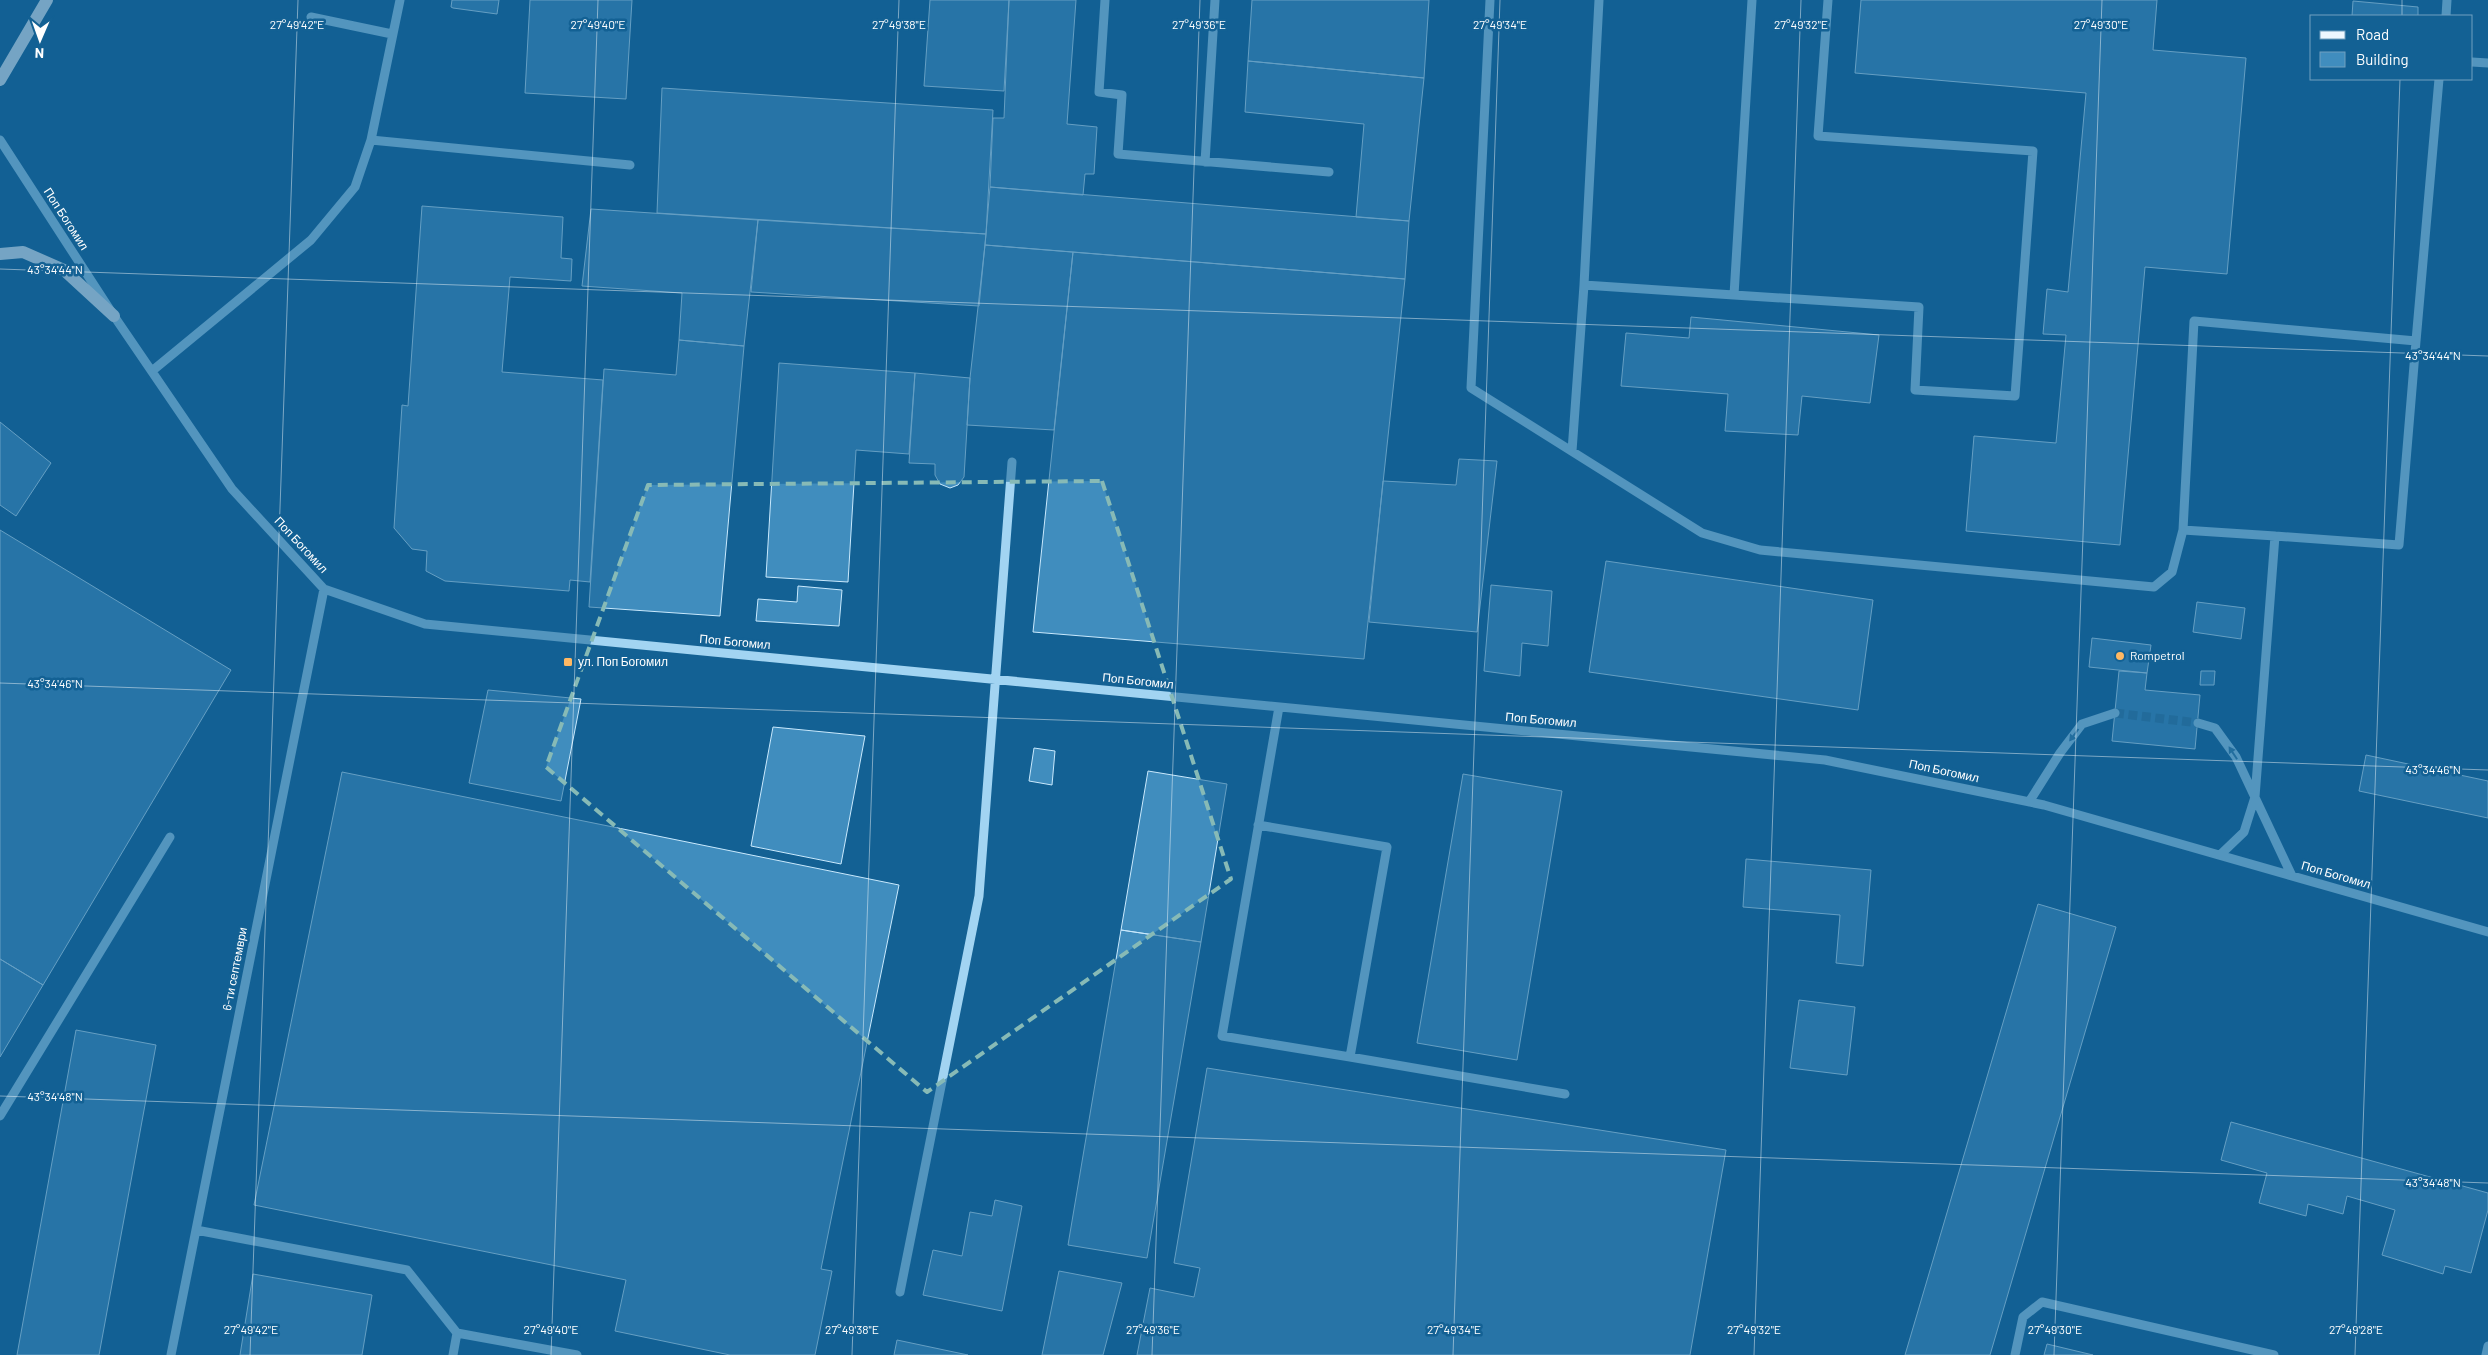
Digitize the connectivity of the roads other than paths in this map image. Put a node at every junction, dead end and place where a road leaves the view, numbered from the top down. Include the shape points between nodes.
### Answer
1 (48, 0) edge
2 (400, 0) edge
3 (1105, 0) edge
4 (1215, 0) edge
5 (1490, 0) edge
6 (1599, 0) edge
7 (1752, 0) edge
8 (1828, 0) edge
9 (2448, 0) edge
10 (2446, 15) edge
11 (311, 16) dead end
12 (392, 34) junction
13 (2473, 62) edge
14 (2488, 63) edge
15 (0, 80) edge
16 (2439, 80) edge
17 (0, 140) edge
18 (372, 140) junction
19 (1205, 162) junction
20 (630, 165) dead end
21 (1329, 172) dead end
22 (0, 254) edge
23 (1584, 285) junction
24 (1734, 295) junction
25 (114, 316) junction
26 (2416, 341) junction
27 (152, 371) junction
28 (1572, 451) junction
29 (1012, 462) dead end
30 (2183, 530) junction
31 (2275, 536) junction
32 (324, 589) junction
33 (996, 679) junction
34 (1279, 707) junction
35 (2115, 713) tunnel mouth
36 (2198, 723) tunnel mouth
37 (2255, 797) junction
38 (2029, 802) junction
39 (1258, 825) junction
40 (170, 837) dead end
41 (2220, 855) junction
42 (2292, 876) junction
43 (2488, 932) edge
44 (1350, 1057) junction
45 (1564, 1094) dead end
46 (0, 1116) edge
47 (196, 1230) junction
48 (900, 1292) dead end
49 (457, 1333) junction
50 (2488, 1346) edge
51 (171, 1355) edge
52 (453, 1355) edge
53 (577, 1355) edge
54 (2015, 1355) edge
55 (2274, 1355) edge
56 (2486, 1355) edge

1 - 15 main road
2 - 12 street
3 - 19 street via 1099,92 1122,95 1118,154
4 - 19 street
5 - 28 street via 1471,388
6 - 23 street
7 - 24 street
8 - 24 street via 1818,136 2033,151 2015,396 1915,390 1919,307
9 - 10 street
11 - 12 street
12 - 18 street
13 - 14 street
16 - 26 street
17 - 25 street, Поп Богомил
18 - 20 street
18 - 27 street via 355,187 311,240
19 - 21 street
22 - 25 main road via 23,252 64,270
23 - 24 street
23 - 28 street
25 - 27 street, Поп Богомил
26 - 30 street via 2194,320
26 - 31 street via 2399,545
27 - 32 street, Поп Богомил via 232,490
28 - 30 street via 1702,533 1760,550 2154,587 2172,572
29 - 33 street
30 - 31 street
31 - 37 street
32 - 33 street, Поп Богомил via 425,624
32 - 47 street, 6-ти септември
33 - 34 street, Поп Богомил
33 - 48 street via 979,896
34 - 38 street, Поп Богомил via 1825,760
34 - 39 street
35 -> 38 street via 2082,724
37 -> 36 street via 2236,757 2215,728
37 - 41 street via 2244,832
37 - 42 street
38 - 41 street, Поп Богомил
39 - 44 street via 1222,1036
39 - 44 street via 1387,847
40 - 46 street
41 - 42 street, Поп Богомил
42 - 43 street, Поп Богомил
44 - 45 street
47 - 49 street via 407,1270
47 - 51 street, 6-ти септември
49 - 52 street
49 - 53 street
50 - 56 street
54 - 55 street via 2023,1317 2042,1302

